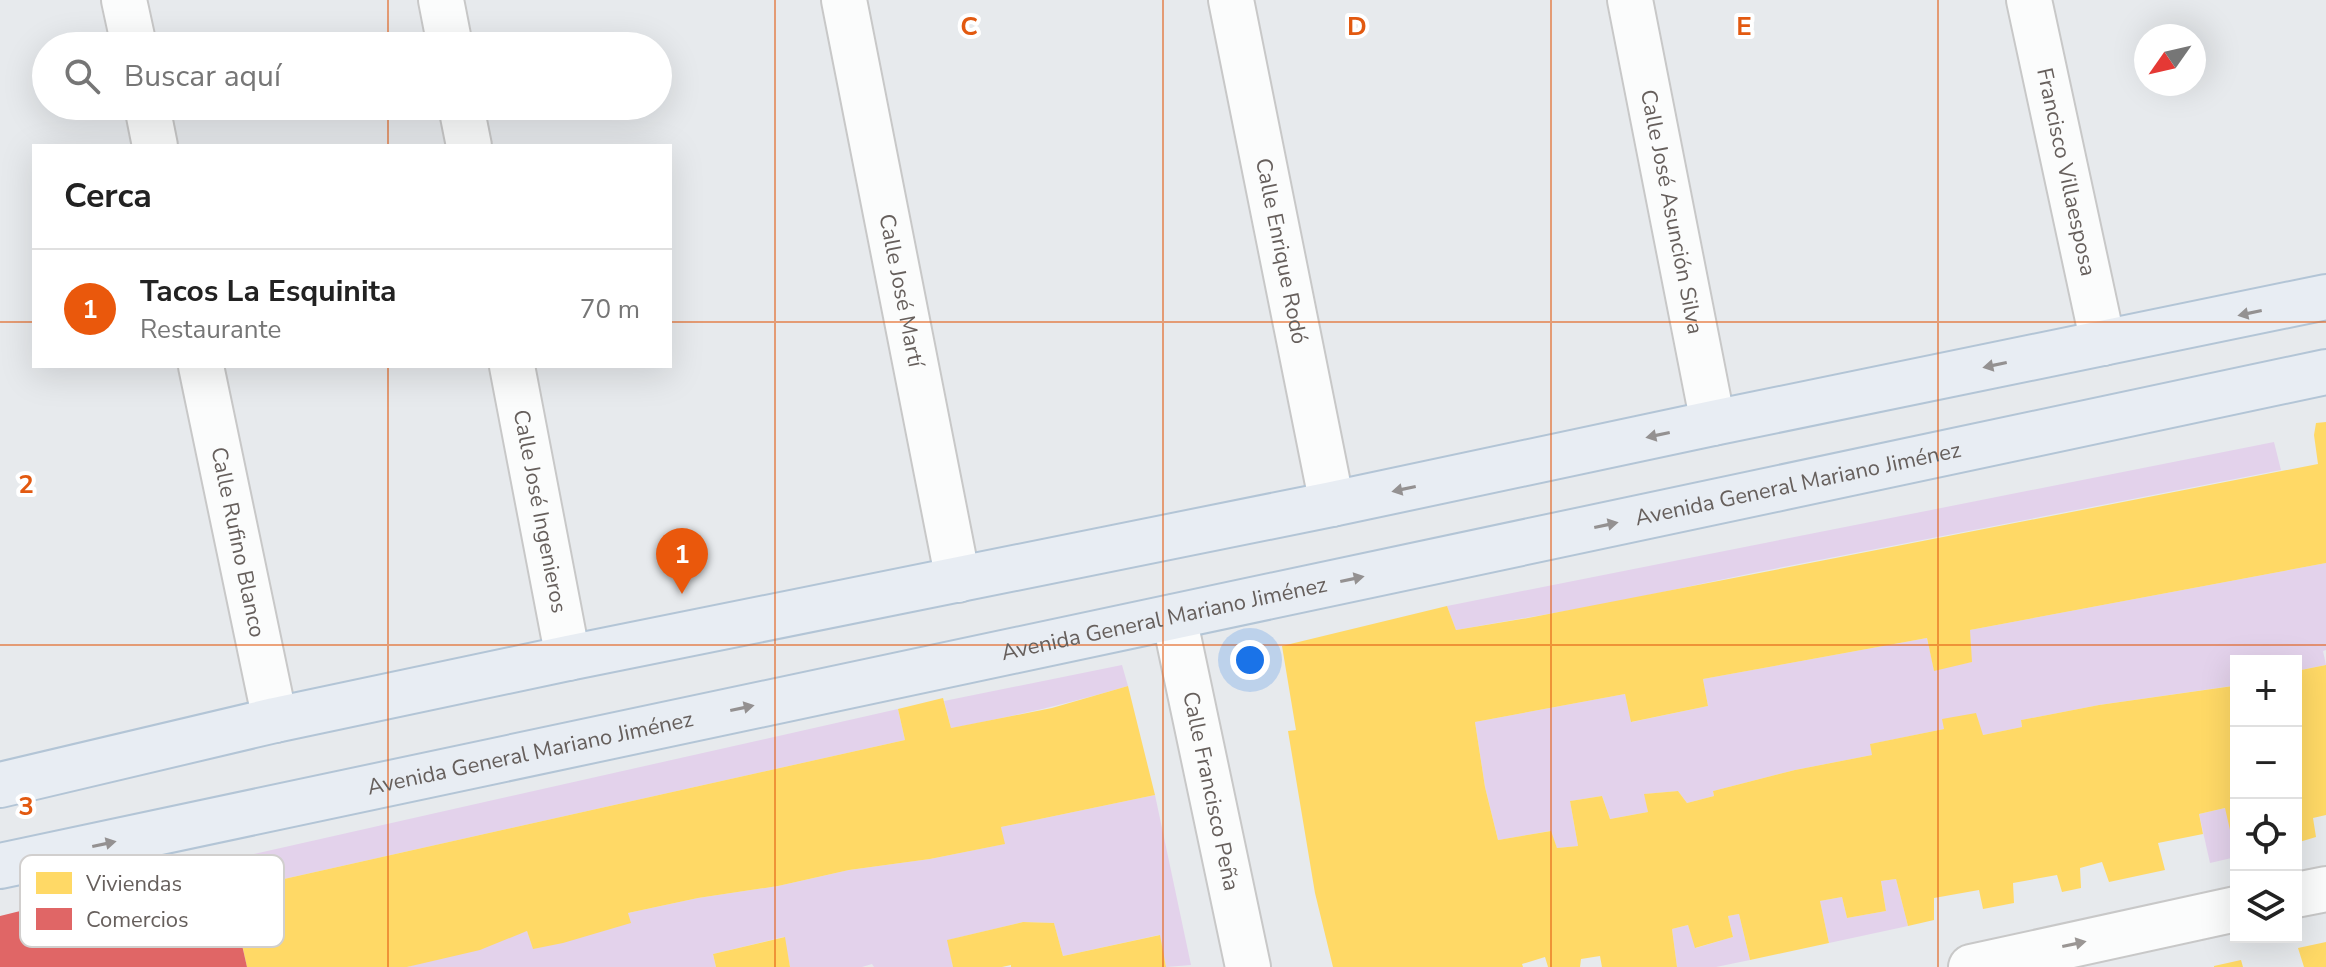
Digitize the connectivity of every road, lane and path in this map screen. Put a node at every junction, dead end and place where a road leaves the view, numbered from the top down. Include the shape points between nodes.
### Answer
1 (124, 0) edge
2 (441, 0) edge
3 (844, 0) edge
4 (1231, 0) edge
5 (1630, 0) edge
6 (2029, 0) edge
7 (131, 32) edge
8 (447, 32) edge
9 (150, 120) edge
10 (464, 120) edge
11 (155, 144) edge
12 (469, 144) edge
13 (2326, 297) edge
14 (2103, 343) junction
15 (201, 368) edge
16 (512, 368) edge
17 (2326, 372) edge
18 (1713, 423) junction
19 (1332, 504) junction
20 (958, 580) junction
21 (1174, 617) junction
22 (568, 658) junction
23 (275, 720) junction
24 (0, 785) edge
25 (52, 855) edge
26 (20, 862) edge
27 (0, 866) edge
28 (2326, 889) edge
29 (2302, 894) edge
30 (2230, 910) edge
31 (1248, 967) edge
32 (1971, 967) edge

1 - 7 street
2 - 8 street
3 - 20 street, Calle José Martí
4 - 19 street, Calle Enrique Rodó
5 - 18 street, Calle José Asunción Silva
6 - 14 street, Francisco Villaesposa
9 - 11 street
10 - 12 street
13 -> 14 main road
14 -> 18 main road
15 - 23 street, Calle Rufino Blanco
16 - 22 street, Calle José Ingenieros
21 -> 17 main road, Avenida General Mariano Jiménez
18 -> 19 main road
19 - 20 main road
20 - 22 main road
25 -> 21 main road, Avenida General Mariano Jiménez
21 - 31 street, Calle Francisco Peña
22 - 23 main road
23 - 24 main road
27 -> 26 main road, Avenida General Mariano Jiménez
28 - 29 street
32 -> 30 street

